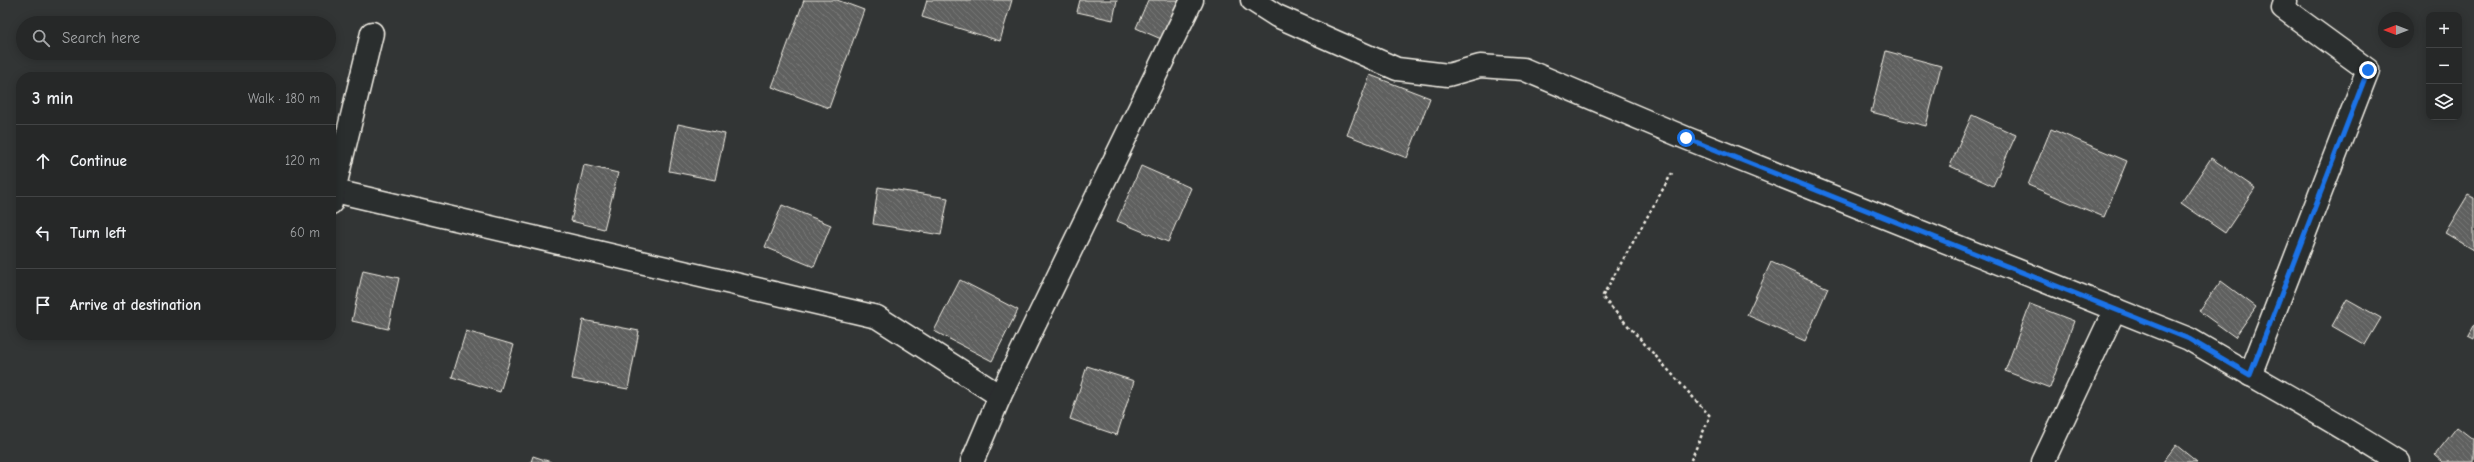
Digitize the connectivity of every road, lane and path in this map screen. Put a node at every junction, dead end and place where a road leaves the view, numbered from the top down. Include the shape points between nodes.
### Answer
1 (1192, 0) edge
2 (1252, 0) edge
3 (2286, 0) edge
4 (372, 33) dead end
5 (1672, 173) dead end
6 (336, 184) edge
7 (336, 198) edge
8 (2115, 308) junction
9 (2250, 375) junction
10 (1000, 396) junction
11 (972, 462) edge
12 (1690, 462) edge
13 (2043, 462) edge
14 (2398, 462) edge

1 - 10 street
2 - 8 street via 1276,16 1397,69 1448,76 1480,66 1523,69 1693,141
3 - 9 street via 2282,8 2368,70
4 - 6 street
5 - 12 path via 1602,297 1710,416
7 - 10 street via 877,317
8 - 9 street via 2189,339
8 - 13 street
9 - 14 street via 2343,426
10 - 11 street

